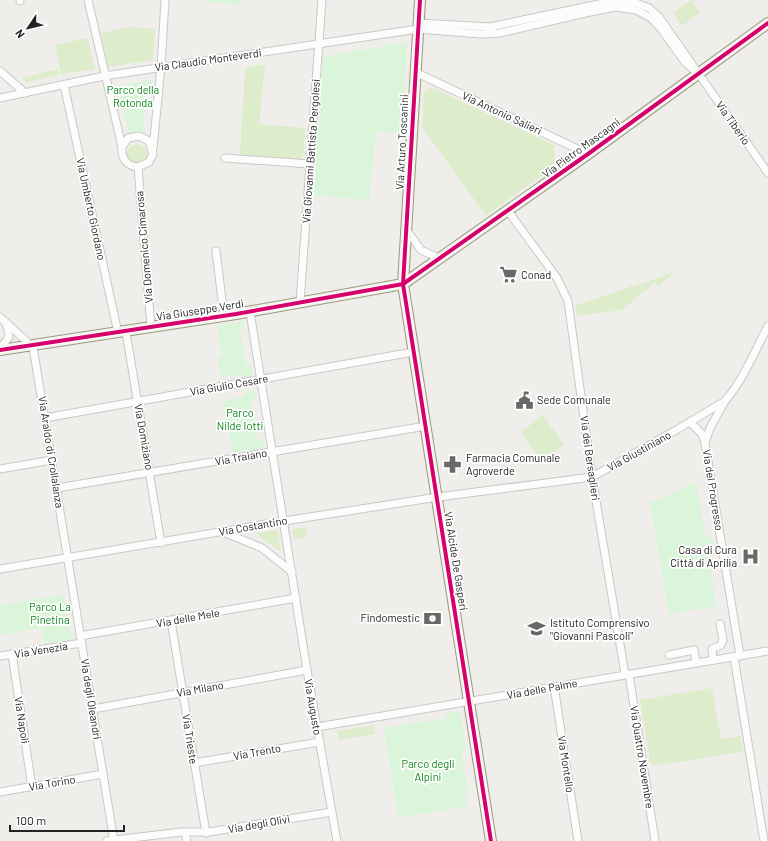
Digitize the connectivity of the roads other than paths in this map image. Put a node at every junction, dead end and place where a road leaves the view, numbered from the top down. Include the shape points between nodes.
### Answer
1 (88, 0) edge
2 (166, 0) edge
3 (322, 0) edge
4 (420, 0) edge
5 (583, 7) edge
6 (768, 23) edge
7 (418, 26) junction
8 (319, 44) junction
9 (161, 66) junction
10 (0, 71) edge
11 (415, 72) junction
12 (698, 74) junction
13 (104, 76) junction
14 (64, 85) junction
15 (25, 93) junction
16 (0, 98) edge
17 (122, 147) junction
18 (153, 151) junction
19 (588, 154) junction
20 (225, 158) dead end
21 (310, 164) junction
22 (138, 167) junction
23 (768, 173) edge
24 (508, 211) junction
25 (406, 229) junction
26 (216, 251) dead end
27 (440, 259) junction
28 (403, 284) junction
29 (300, 302) junction
30 (250, 312) junction
31 (224, 316) junction
32 (1, 318) edge
33 (768, 326) edge
34 (151, 327) junction
35 (122, 332) junction
36 (33, 347) junction
37 (0, 350) edge
38 (413, 352) junction
39 (261, 380) junction
40 (138, 401) junction
41 (725, 401) junction
42 (45, 418) junction
43 (690, 422) junction
44 (426, 426) junction
45 (706, 442) junction
46 (273, 452) junction
47 (52, 460) junction
48 (0, 469) edge
49 (150, 472) junction
50 (592, 477) junction
51 (57, 488) junction
52 (438, 497) junction
53 (284, 521) junction
54 (223, 532) junction
55 (161, 542) junction
56 (68, 558) junction
57 (0, 569) edge
58 (292, 572) junction
59 (296, 598) junction
60 (171, 621) junction
61 (720, 624) dead end
62 (81, 640) junction
63 (768, 651) edge
64 (12, 654) junction
65 (669, 655) dead end
66 (0, 656) edge
67 (737, 656) junction
68 (713, 660) junction
69 (696, 663) junction
70 (307, 670) junction
71 (628, 674) junction
72 (554, 686) junction
73 (183, 693) junction
74 (469, 702) junction
75 (93, 709) junction
76 (317, 726) junction
77 (320, 742) junction
78 (194, 763) junction
79 (103, 774) junction
80 (32, 787) junction
81 (0, 792) edge
82 (332, 812) junction
83 (185, 832) junction
84 (206, 833) junction
85 (111, 841) edge
86 (187, 841) edge
87 (337, 841) edge
88 (490, 841) edge
89 (578, 841) edge
90 (655, 841) edge
91 (764, 841) edge

1 - 13 street
2 - 9 street
3 - 8 street, Via Giovanni Battista Pergolesi
4 - 7 street, Via Arturo Toscanini
5 - 7 street, Via Claudio Monteverdi via 490,27
5 - 12 street, Via Tiberio via 622,7 647,16 662,30 684,61
6 - 12 street, Via Pietro Mascagni
7 - 8 street, Via Claudio Monteverdi
7 - 11 street, Via Arturo Toscanini
8 - 9 street, Via Claudio Monteverdi
8 - 21 street, Via Giovanni Battista Pergolesi
9 - 13 street, Via Claudio Monteverdi
9 - 18 street
10 - 15 street
11 - 19 street, Via Antonio Salieri
11 - 25 street, Via Arturo Toscanini
12 - 19 street, Via Pietro Mascagni
12 - 23 street, Via Tiberio
13 - 14 street, Via Claudio Monteverdi
13 - 17 street
14 - 15 street, Via Claudio Monteverdi
14 - 35 street, Via Umberto Giordano
15 - 16 street, Via Claudio Monteverdi
17 - 18 street via 128,138 139,136 149,141
17 - 22 street via 126,162
18 - 22 street via 148,162
19 - 24 street, Via Pietro Mascagni
20 - 21 street
21 - 29 street, Via Giovanni Battista Pergolesi
22 - 34 street, Via Domenico Cimarosa
24 - 27 street, Via Pietro Mascagni
24 - 50 street, Via dei Bersaglieri via 556,278 568,301
25 - 27 street via 421,250
25 - 28 street, Via Arturo Toscanini
26 - 31 street
27 - 28 street, Via Pietro Mascagni
28 - 29 street, Via Giuseppe Verdi
28 - 38 street, Via Alcide De Gasperi
29 - 30 street, Via Giuseppe Verdi
30 - 31 street, Via Giuseppe Verdi
30 - 39 street, Via Augusto
31 - 34 street, Via Giuseppe Verdi
32 - 36 street
32 - 37 street via 8,329 9,337
33 - 41 street, Via Giustiniano
34 - 35 street, Via Giuseppe Verdi
35 - 36 street, Via Giuseppe Verdi
35 - 40 street, Via Domiziano
36 - 37 street, Via Giuseppe Verdi
36 - 42 street, Via Araldo di Crollalanza
38 - 39 street, Via Giulio Cesare
38 - 44 street, Via Alcide De Gasperi
39 - 40 street, Via Giulio Cesare
39 - 46 street, Via Augusto
40 - 42 street, Via Giulio Cesare
40 - 49 street, Via Domiziano
41 - 43 street, Via Giustiniano
41 - 45 street, Via del Progresso via 710,428
42 - 47 street, Via Araldo di Crollalanza
43 - 45 street, Via del Progresso
43 - 50 street, Via Giustiniano
44 - 46 street, Via Traiano
44 - 52 street, Via Alcide De Gasperi
45 - 67 street, Via del Progresso
46 - 49 street, Via Traiano
46 - 53 street, Via Augusto
47 - 48 street
47 - 51 street, Via Araldo di Crollalanza
49 - 51 street, Via Traiano
49 - 55 street, Via Domiziano
50 - 52 street, Via Giustiniano
50 - 71 street, Via dei Bersaglieri
51 - 56 street, Via Araldo di Crollalanza
52 - 53 street, Via Costantino
52 - 74 street, Via Alcide De Gasperi
53 - 54 street, Via Costantino
53 - 58 street, Via Augusto
54 - 55 street, Via Costantino
54 - 58 street via 262,548
55 - 56 street, Via Costantino
56 - 57 street, Via Costantino
56 - 62 street, Via degli Oleandri
58 - 59 street, Via Augusto
59 - 60 street, Via delle Mele
59 - 70 street, Via Augusto
60 - 62 street, Via delle Mele
60 - 73 street, Via Trieste
61 - 68 street via 723,640 721,645 712,649
62 - 64 street, Via Venezia
62 - 75 street, Via degli Oleandri
63 - 67 street, Via delle Palme
64 - 66 street, Via Venezia
64 - 80 street, Via Napoli
65 - 69 street via 694,650
67 - 68 street, Via delle Palme
67 - 91 street, Via del Progresso
68 - 69 street, Via delle Palme
69 - 71 street, Via delle Palme
70 - 73 street, Via Milano
70 - 76 street, Via Augusto
71 - 72 street, Via delle Palme
71 - 90 street, Via Quattro Novembre
72 - 74 street, Via delle Palme
72 - 89 street, Via Montello
73 - 75 street, Via Milano
73 - 78 street, Via Trieste
74 - 76 street, Via delle Palme
74 - 88 street, Via Alcide De Gasperi
75 - 79 street, Via degli Oleandri
76 - 77 street, Via Augusto
77 - 78 street, Via Trento
77 - 82 street, Via Augusto
78 - 84 street, Via Trieste
79 - 80 street, Via Torino
79 - 85 street, Via degli Oleandri
80 - 81 street, Via Torino
82 - 84 street, Via degli Olivi
82 - 87 street, Via Augusto
83 - 84 street, Via degli Olivi
83 - 85 street, Via degli Olivi
83 - 86 street

